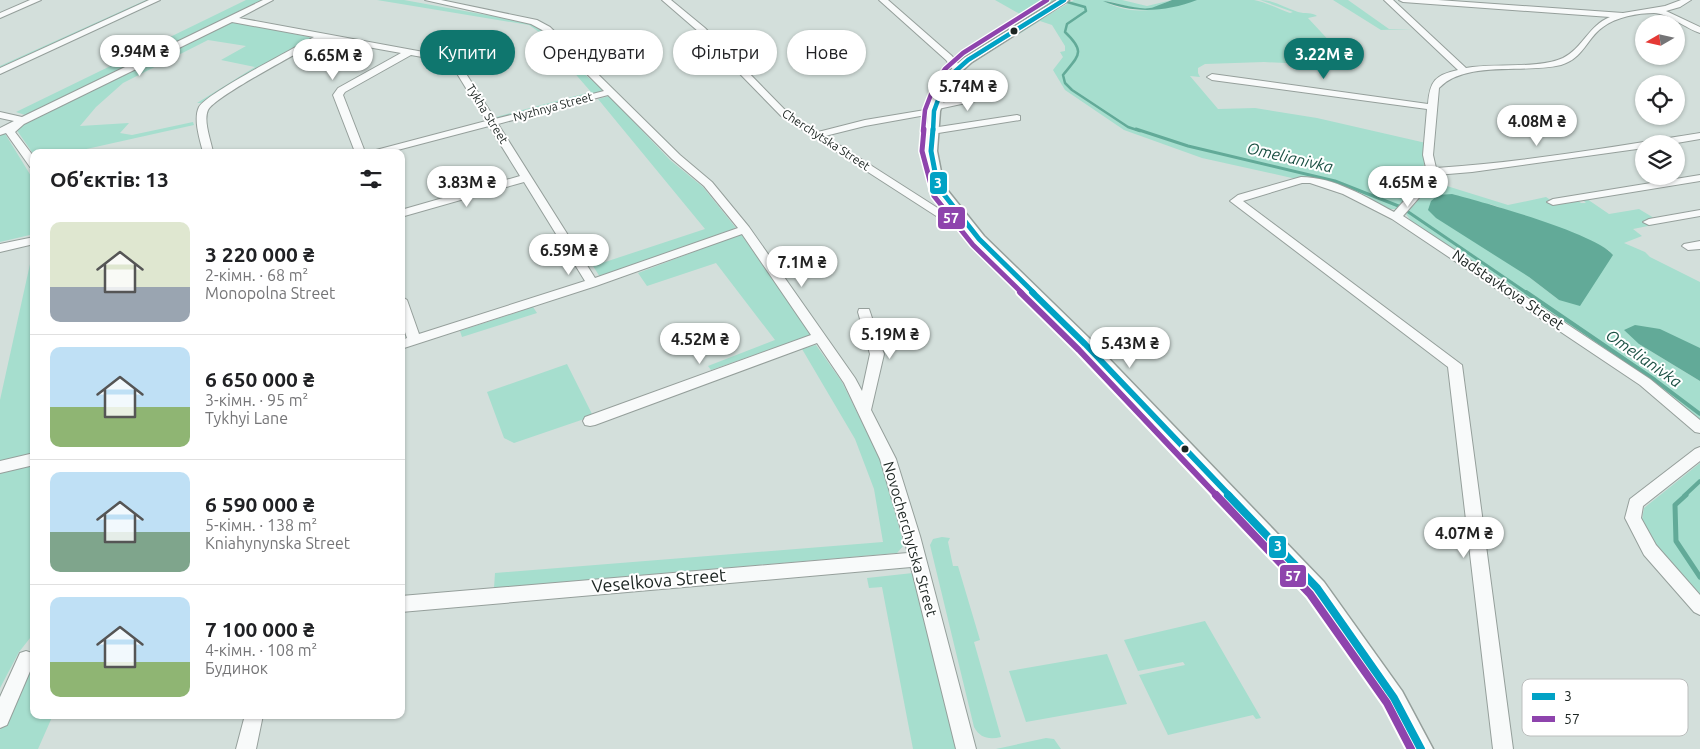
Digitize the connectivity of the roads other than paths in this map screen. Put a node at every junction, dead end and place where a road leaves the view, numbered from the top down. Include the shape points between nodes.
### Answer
1 (38, 0) edge
2 (156, 0) edge
3 (269, 0) edge
4 (429, 0) edge
5 (666, 0) edge
6 (883, 0) edge
7 (1388, 0) edge
8 (1403, 0) edge
9 (1554, 0) edge
10 (1687, 0) edge
11 (464, 2) edge
12 (1061, 2) edge
13 (1561, 10) junction
14 (1659, 11) junction
15 (0, 16) edge
16 (1621, 16) junction
17 (231, 19) junction
18 (1700, 30) edge
19 (320, 37) junction
20 (410, 52) junction
21 (957, 69) junction
22 (1463, 70) junction
23 (0, 71) edge
24 (1212, 77) dead end
25 (610, 92) junction
26 (996, 94) dead end
27 (1432, 107) junction
28 (934, 109) junction
29 (0, 114) edge
30 (1017, 118) dead end
31 (24, 121) junction
32 (492, 123) junction
33 (932, 131) junction
34 (0, 132) edge
35 (817, 135) junction
36 (1700, 136) edge
37 (1685, 138) edge
38 (1635, 146) edge
39 (208, 149) edge
40 (359, 149) edge
41 (392, 149) edge
42 (30, 159) edge
43 (1432, 172) junction
44 (526, 178) junction
45 (1700, 178) edge
46 (1554, 202) dead end
47 (1401, 212) junction
48 (405, 213) edge
49 (1700, 213) edge
50 (1649, 222) dead end
51 (744, 229) junction
52 (979, 239) junction
53 (30, 241) edge
54 (0, 248) edge
55 (592, 283) junction
56 (405, 311) edge
57 (864, 312) dead end
58 (819, 337) junction
59 (415, 340) junction
60 (405, 344) edge
61 (864, 410) junction
62 (590, 421) dead end
63 (1700, 428) edge
64 (1700, 453) edge
65 (30, 459) edge
66 (0, 467) edge
67 (918, 559) junction
68 (405, 604) edge
69 (1700, 607) edge
70 (26, 659) dead end
71 (0, 719) edge
72 (253, 719) edge
73 (246, 749) edge
74 (966, 749) edge
75 (1421, 749) edge
76 (1503, 749) edge

1 - 15 street
2 - 23 street
3 - 17 street
4 - 11 street, Novocherchytska Street
5 - 35 street, Cherchytska Street via 702,30 784,114
6 - 21 street via 949,58
7 - 22 street
8 - 13 street
9 - 13 street
10 - 14 street
11 - 25 street, Novocherchytska Street via 534,22 547,29
12 - 21 street
13 - 16 street
14 - 16 street
14 - 18 street
16 - 22 street via 1600,25 1575,56 1562,62
17 - 19 street, Tykha Street
17 - 31 street
19 - 20 street, Tykha Street
19 - 39 street via 224,92 204,107 202,116
20 - 32 street, Tykha Street via 453,60
20 - 40 street via 341,90 338,95
21 - 28 street via 942,89
22 - 27 street via 1441,78 1435,84
24 - 27 street
25 - 32 street, Nyzhnya Street
25 - 51 street, Novocherchytska Street via 676,158 708,184
26 - 28 street
27 - 43 street via 1428,155
28 - 33 street
28 - 35 street
29 - 31 street
30 - 33 street
31 - 34 street
31 - 42 street via 10,130
32 - 41 street, Nyzhnya Street
32 - 44 street, Tykha Street
33 - 52 street via 933,164 942,192
35 - 52 street, Cherchytska Street
36 - 37 street
38 - 43 street
43 - 47 street
44 - 48 street
44 - 55 street, Tykha Street
45 - 46 street
47 - 63 street, Nadstavkova Street via 1645,382
47 - 76 street, Nadstavkova Street via 1311,180 1301,180 1236,201 1456,365
49 - 50 street
51 - 55 street
51 - 58 street, Novocherchytska Street
52 - 75 street via 1085,344 1317,588 1394,698
53 - 54 street
55 - 59 street
56 - 59 street
57 - 61 street via 877,354
58 - 61 street, Novocherchytska Street via 850,381
58 - 62 street
59 - 60 street
61 - 67 street, Novocherchytska Street via 888,459
64 - 69 street via 1636,503 1633,518 1650,550
65 - 66 street
67 - 68 street, Veselkova Street
67 - 74 street, Novocherchytska Street
70 - 71 street
72 - 73 street

